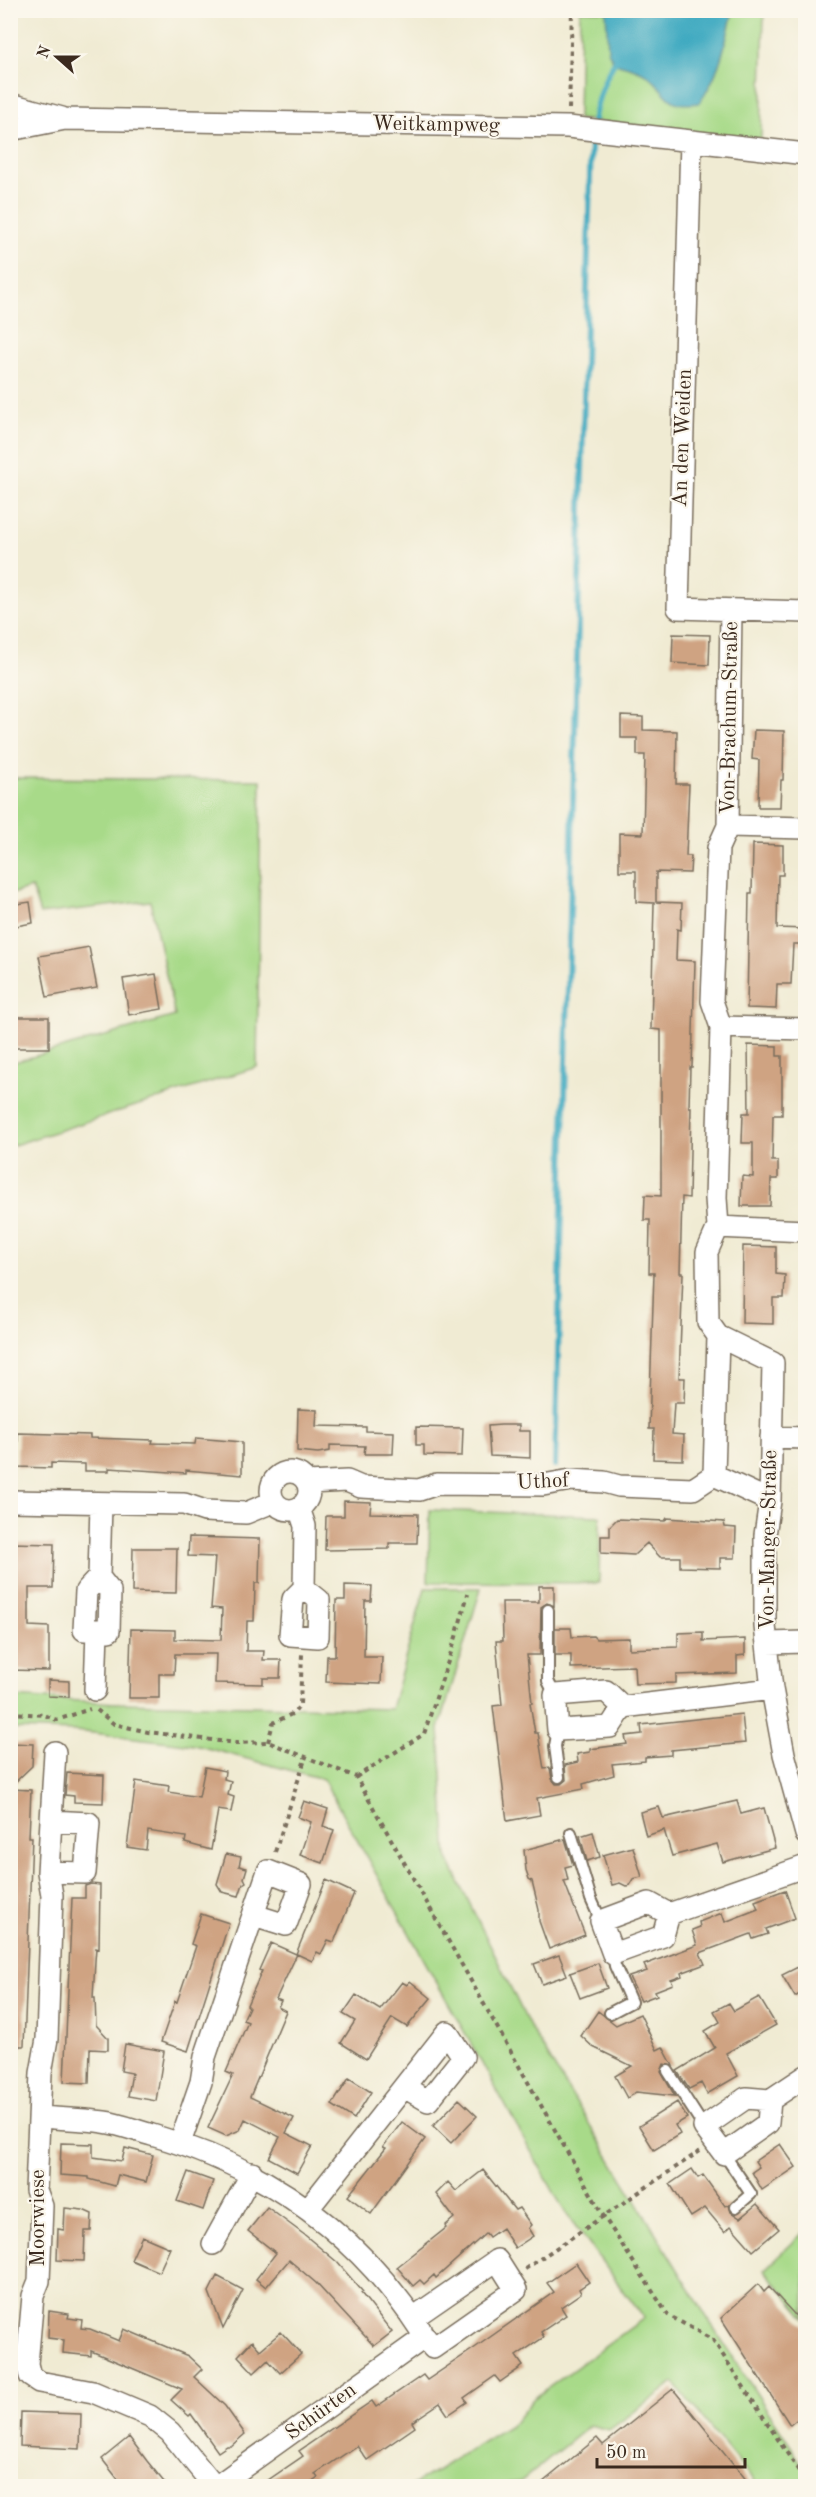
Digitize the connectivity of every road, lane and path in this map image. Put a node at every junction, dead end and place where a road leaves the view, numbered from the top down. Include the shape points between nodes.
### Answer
1 (572, 10) edge
2 (10, 104) edge
3 (65, 119) junction
4 (583, 129) junction
5 (10, 130) edge
6 (691, 141) junction
7 (806, 154) edge
8 (731, 609) junction
9 (806, 612) edge
10 (728, 826) junction
11 (806, 828) edge
12 (721, 1027) junction
13 (806, 1029) edge
14 (718, 1227) junction
15 (806, 1231) edge
16 (718, 1336) junction
17 (771, 1437) junction
18 (806, 1438) edge
19 (714, 1475) junction
20 (308, 1483) junction
21 (10, 1501) edge
22 (770, 1501) junction
23 (273, 1502) junction
24 (101, 1504) junction
25 (299, 1508) junction
26 (468, 1594) dead end
27 (548, 1610) dead end
28 (303, 1636) joint
29 (806, 1642) edge
30 (768, 1643) junction
31 (772, 1689) junction
32 (95, 1690) dead end
33 (555, 1695) junction
34 (623, 1707) junction
35 (10, 1713) edge
36 (558, 1731) junction
37 (268, 1742) junction
38 (55, 1752) dead end
39 (306, 1756) junction
40 (357, 1777) junction
41 (559, 1777) dead end
42 (51, 1821) junction
43 (571, 1833) dead end
44 (806, 1834) edge
45 (806, 1866) edge
46 (268, 1871) junction
47 (48, 1872) junction
48 (669, 1914) junction
49 (254, 1915) junction
50 (601, 1921) junction
51 (613, 1954) junction
52 (610, 2013) dead end
53 (668, 2071) dead end
54 (806, 2076) edge
55 (404, 2087) dead end
56 (770, 2100) junction
57 (40, 2117) junction
58 (714, 2141) junction
59 (180, 2143) junction
60 (252, 2174) junction
61 (736, 2207) dead end
62 (308, 2209) junction
63 (604, 2217) junction
64 (213, 2244) dead end
65 (509, 2279) junction
66 (413, 2318) junction
67 (425, 2337) junction
68 (806, 2482) edge
69 (215, 2487) edge

1 - 4 path
2 - 3 street
3 - 4 street, Weitkampweg
3 - 5 street
4 - 6 street, Weitkampweg
6 - 7 street, Weitkampweg
6 - 8 street, An den Weiden via 678,608
8 - 9 street, An den Weiden
8 - 10 street, Von-Brachum-Straße
10 - 11 street, Von-Brachum-Straße
10 - 12 street, Von-Brachum-Straße via 718,848 712,1001
12 - 13 street
12 - 14 street, Von-Brachum-Straße
14 - 15 street
14 - 16 street, Von-Brachum-Straße via 707,1252 708,1322
16 - 17 street, Von-Manger-Straße via 773,1363
16 - 19 street, Von-Brachum-Straße
17 - 18 street, Von-Manger-Straße
17 - 22 street, Von-Manger-Straße
19 - 20 street, Uthof via 693,1489 571,1480 543,1485 437,1484 419,1490 361,1487 347,1481
19 - 22 street
20 - 23 street via 294,1472 276,1476 270,1493
20 - 25 street via 306,1502
21 - 24 street
22 - 30 street, Von-Manger-Straße via 765,1535
23 - 24 street via 246,1513 205,1511 184,1504
23 - 25 street via 280,1508
24 - 32 street via 99,1577 86,1591 84,1630 98,1630
25 - 28 street via 305,1526 304,1588 319,1600 318,1636
26 - 40 path via 424,1734
27 - 33 lane via 548,1681
28 - 37 path via 300,1705 294,1713 273,1723
29 - 30 street, Von-Manger-Straße
30 - 31 street, Von-Manger-Straße
31 - 34 street
31 - 44 street, Von-Manger-Straße via 784,1754
33 - 34 street via 606,1690
33 - 36 street
34 - 36 street via 610,1727
35 - 37 path via 44,1715 57,1720 94,1708 114,1724 148,1732 235,1743
36 - 41 lane via 555,1746
37 - 39 path
38 - 42 street, Moorwiese
39 - 40 path
39 - 46 path
40 - 63 path
42 - 47 street, Moorwiese
42 - 47 street via 89,1823 85,1873
43 - 50 lane
45 - 48 street
46 - 49 street
46 - 49 street via 301,1884 286,1925
47 - 57 street, Moorwiese via 52,1895
48 - 50 street via 649,1903
48 - 51 street via 663,1936
49 - 59 street via 204,2057 201,2082
50 - 51 street
51 - 52 lane via 631,2002
53 - 58 lane
54 - 56 street
55 - 62 street
56 - 58 street via 746,2098
56 - 58 street via 768,2123
57 - 59 street via 106,2122
57 - 69 street, Moorwiese via 36,2190 42,2206 39,2281 33,2296 27,2364 30,2376 39,2382 93,2392 150,2416 170,2433
58 - 61 lane via 751,2194
58 - 63 path
59 - 60 street
60 - 62 street
60 - 64 street
62 - 66 street via 359,2254
63 - 65 path
63 - 68 path via 668,2315 713,2340
65 - 66 street via 497,2260
65 - 67 street via 516,2290 433,2348
66 - 67 street
67 - 69 street, Schürten

